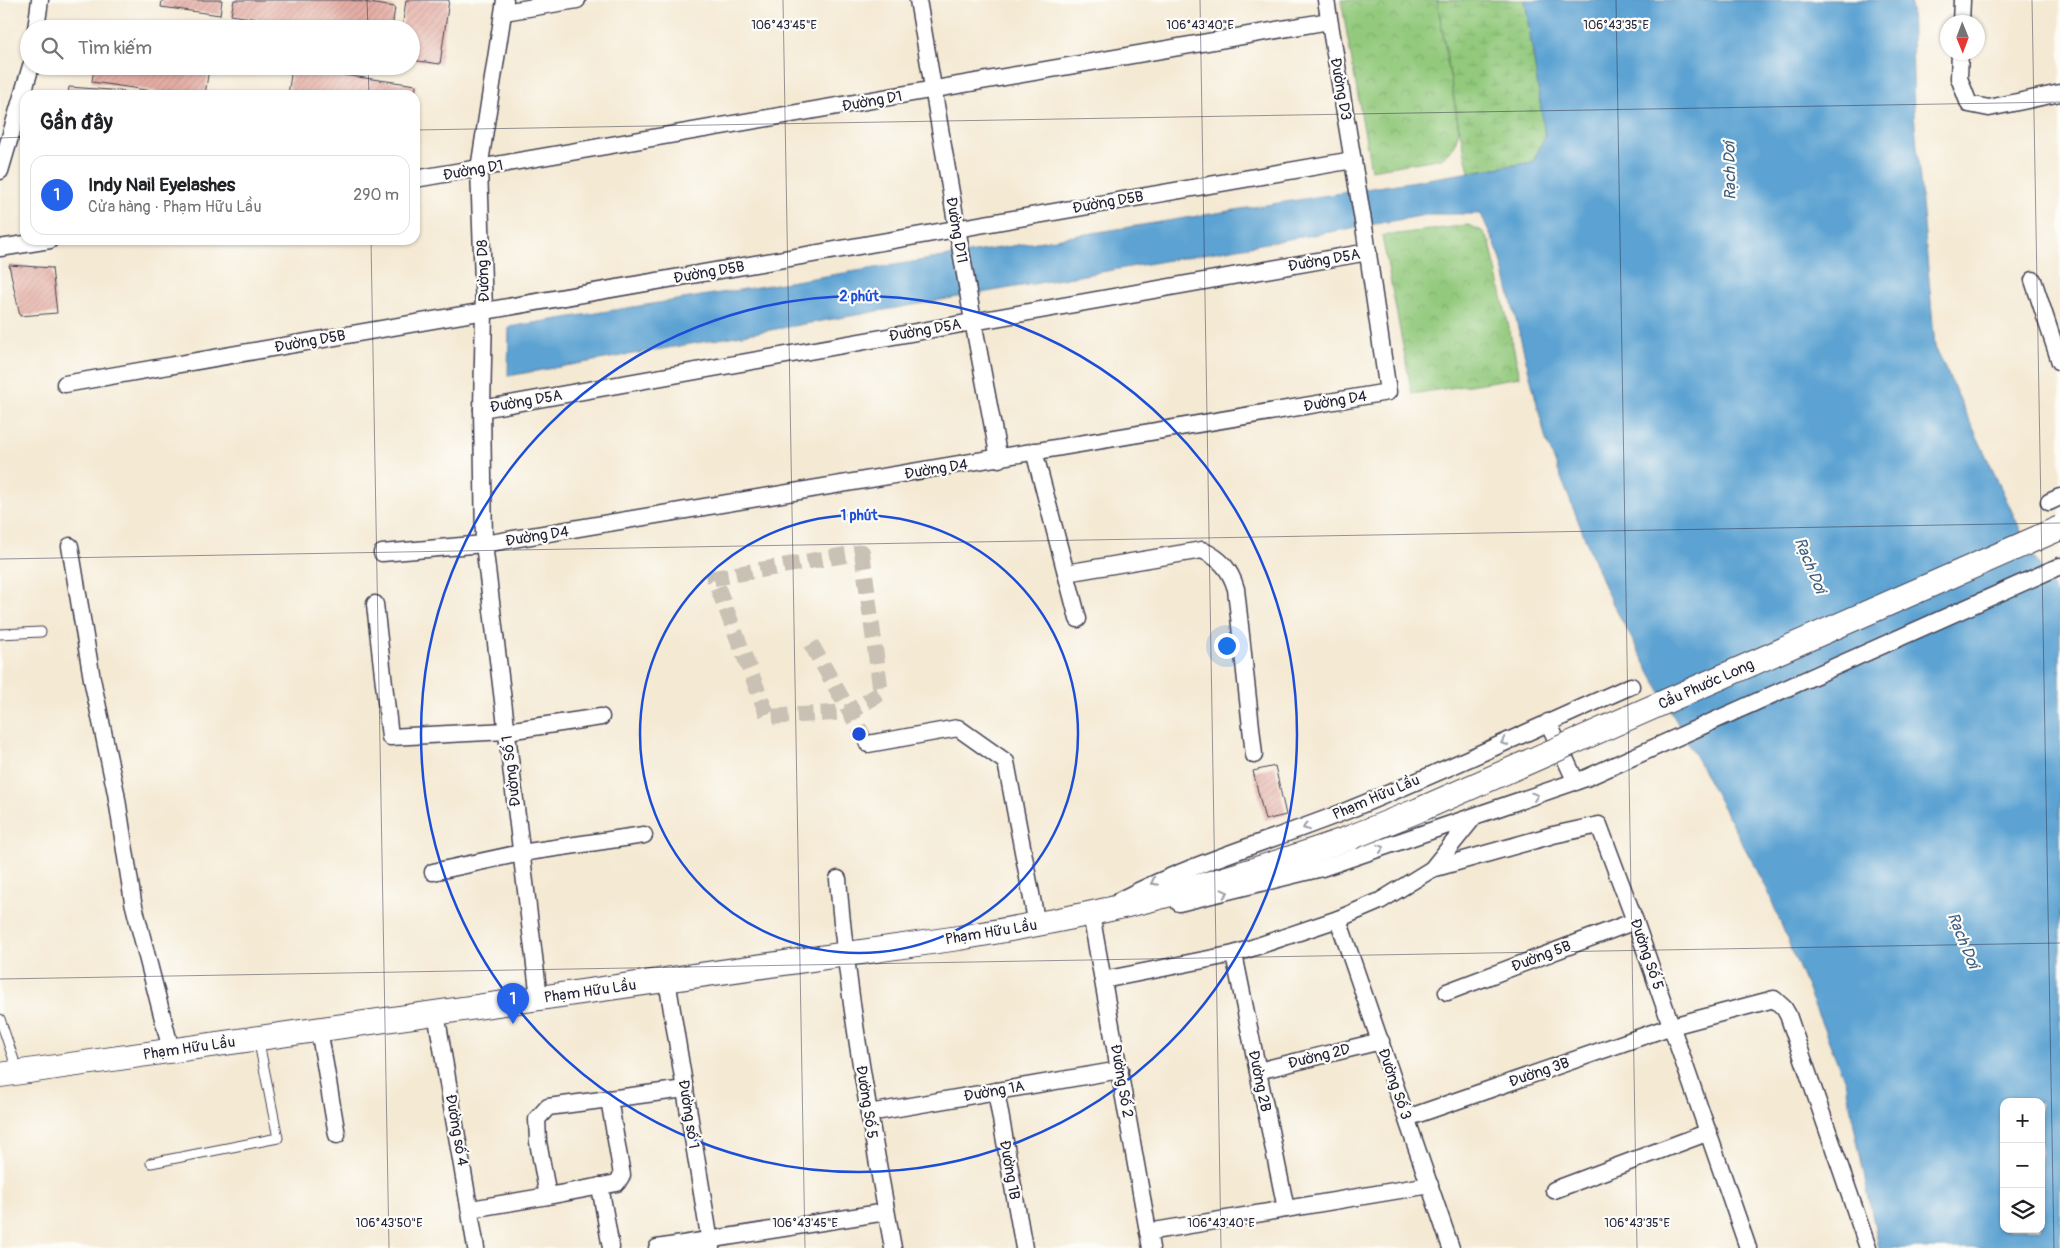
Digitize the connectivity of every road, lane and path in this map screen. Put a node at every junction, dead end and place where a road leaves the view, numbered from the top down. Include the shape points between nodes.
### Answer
1 (40, 0) edge
2 (577, 0) edge
3 (918, 0) edge
4 (1326, 0) edge
5 (1962, 0) edge
6 (505, 6) edge
7 (1961, 15) edge
8 (37, 20) edge
9 (1329, 21) junction
10 (1960, 60) edge
11 (27, 75) edge
12 (23, 90) edge
13 (933, 90) junction
14 (2060, 93) edge
15 (20, 101) edge
16 (1353, 160) junction
17 (479, 169) junction
18 (0, 171) edge
19 (420, 179) edge
20 (958, 235) junction
21 (20, 245) edge
22 (0, 248) edge
23 (1368, 252) junction
24 (2033, 280) dead end
25 (484, 310) junction
26 (972, 321) junction
27 (2060, 362) edge
28 (64, 384) dead end
29 (482, 409) junction
30 (1034, 452) junction
31 (999, 459) junction
32 (2060, 528) edge
33 (484, 544) junction
34 (70, 546) dead end
35 (382, 553) dead end
36 (2060, 566) edge
37 (1066, 573) junction
38 (375, 604) dead end
39 (1078, 618) dead end
40 (41, 632) dead end
41 (0, 634) edge
42 (1631, 686) dead end
43 (601, 716) dead end
44 (1548, 722) junction
45 (506, 731) junction
46 (868, 744) dead end
47 (1254, 755) dead end
48 (1581, 780) junction
49 (1474, 817) junction
50 (644, 834) dead end
51 (1352, 837) joint
52 (521, 853) junction
53 (1432, 869) junction
54 (433, 872) dead end
55 (838, 879) dead end
56 (1091, 914) junction
57 (1338, 919) junction
58 (1635, 921) junction
59 (1037, 925) junction
60 (1234, 954) junction
61 (844, 955) junction
62 (667, 980) junction
63 (1103, 980) junction
64 (1447, 992) dead end
65 (539, 998) junction
66 (436, 1013) junction
67 (0, 1019) edge
68 (1672, 1026) junction
69 (319, 1029) junction
70 (258, 1038) junction
71 (1381, 1041) junction
72 (171, 1050) junction
73 (1120, 1070) junction
74 (1258, 1071) junction
75 (9, 1073) edge
76 (685, 1089) junction
77 (996, 1091) junction
78 (609, 1099) junction
79 (869, 1113) junction
80 (1407, 1118) junction
81 (1708, 1132) junction
82 (337, 1135) dead end
83 (151, 1163) dead end
84 (1430, 1185) junction
85 (600, 1186) junction
86 (1554, 1190) dead end
87 (548, 1196) junction
88 (470, 1209) junction
89 (1286, 1209) junction
90 (886, 1212) junction
91 (1148, 1232) junction
92 (711, 1244) edge
93 (476, 1248) edge
94 (611, 1248) edge
95 (657, 1248) edge
96 (893, 1248) edge
97 (1024, 1248) edge
98 (1151, 1248) edge
99 (1451, 1248) edge
100 (1748, 1248) edge
101 (1868, 1248) edge

1 - 8 street
2 - 6 street
3 - 13 street, Đường D11
4 - 9 street, Đường D3
5 - 7 street
6 - 17 street, Đường D8
9 - 13 street, Đường D1
9 - 16 street, Đường D3
10 - 14 street via 1959,78 1969,104 1989,108
11 - 12 street
13 - 17 street, Đường D1
13 - 20 street, Đường D11
15 - 18 street
16 - 20 street, Đường D5B
16 - 23 street, Đường D3
17 - 19 street, Đường D1
17 - 25 street, Đường D8
20 - 25 street, Đường D5B
20 - 26 street, Đường D11
21 - 22 street
23 - 26 street, Đường D5A
23 - 30 street, Đường D4 via 1388,392
24 - 27 street
25 - 28 street, Đường D5B
25 - 29 street, Đường D8
26 - 29 street, Đường D5A
26 - 31 street, Đường D11
29 - 33 street, Đường D8
30 - 31 street, Đường D4
30 - 37 street
31 - 33 street, Đường D4
32 - 51 main road, Cầu Phước Long, bridge
33 - 35 street, Đường D4
33 - 45 street, Đường Số 1
34 - 72 street via 133,902
36 - 48 street
37 - 39 street
37 - 47 street via 1202,550 1225,565 1236,588
38 - 45 street via 390,737
40 - 41 lane
42 - 44 street, Phạm Hữu Lầu
43 - 45 street
44 - 48 street
44 -> 56 street, Phạm Hữu Lầu via 1344,812 1163,878
45 - 52 street, Đường Số 1
46 - 59 street via 958,728 1006,762
49 -> 48 street, Phạm Hữu Lầu
49 - 53 street
56 -> 49 street, Phạm Hữu Lầu via 1148,909 1263,884 1322,868
50 - 52 street
51 - 56 main road, Phạm Hữu Lầu via 1220,881
52 - 54 street
52 - 65 street, Đường Số 1
53 - 57 street via 1380,901
53 - 58 street, Đường Số 5 via 1599,825
55 - 61 street, Đường Số 5
56 - 59 main road, Phạm Hữu Lầu
56 - 63 street, Đường Số 2
57 - 60 street
57 - 71 street, Đường Số 3
58 - 64 street, Đường 5B
58 - 68 street, Đường Số 5
59 - 61 main road, Phạm Hữu Lầu
60 - 63 street
60 - 74 street, Đường 2B
61 - 62 main road, Phạm Hữu Lầu
61 - 79 street, Đường Số 5
62 - 65 main road, Phạm Hữu Lầu
62 - 76 street, Đường số 1
63 - 73 street, Đường Số 2
65 - 66 main road, Phạm Hữu Lầu
66 - 69 main road, Phạm Hữu Lầu
66 - 88 street, Đường số 4
67 - 75 lane
68 - 80 street, Đường 3B
68 - 81 street, Đường Số 5
68 - 101 street, Đường 3B via 1774,999 1784,1008
69 - 70 main road, Phạm Hữu Lầu
69 - 82 street
70 - 72 main road, Phạm Hữu Lầu
70 - 83 lane via 278,1138
71 - 74 street, Đường 2D
71 - 80 street, Đường Số 3
72 - 75 main road, Phạm Hữu Lầu
73 - 77 street, Đường 1A
73 - 91 street, Đường Số 2
74 - 89 street, Đường 2B
76 - 78 street
76 - 92 street, Đường số 1
77 - 79 street, Đường 1A
77 - 97 street, Đường 1B
78 - 85 street via 622,1175 617,1183
78 - 87 street via 548,1107 537,1119
79 - 90 street, Đường Số 5
80 - 84 street, Đường Số 3
81 - 86 street
81 - 100 street, Đường Số 5
84 - 89 street
84 - 99 street, Đường Số 3
85 - 87 street
85 - 94 street
87 - 88 street
88 - 93 street, Đường số 4
89 - 91 street
90 - 92 street
90 - 96 street, Đường Số 5
91 - 98 street, Đường Số 2
92 - 95 street

